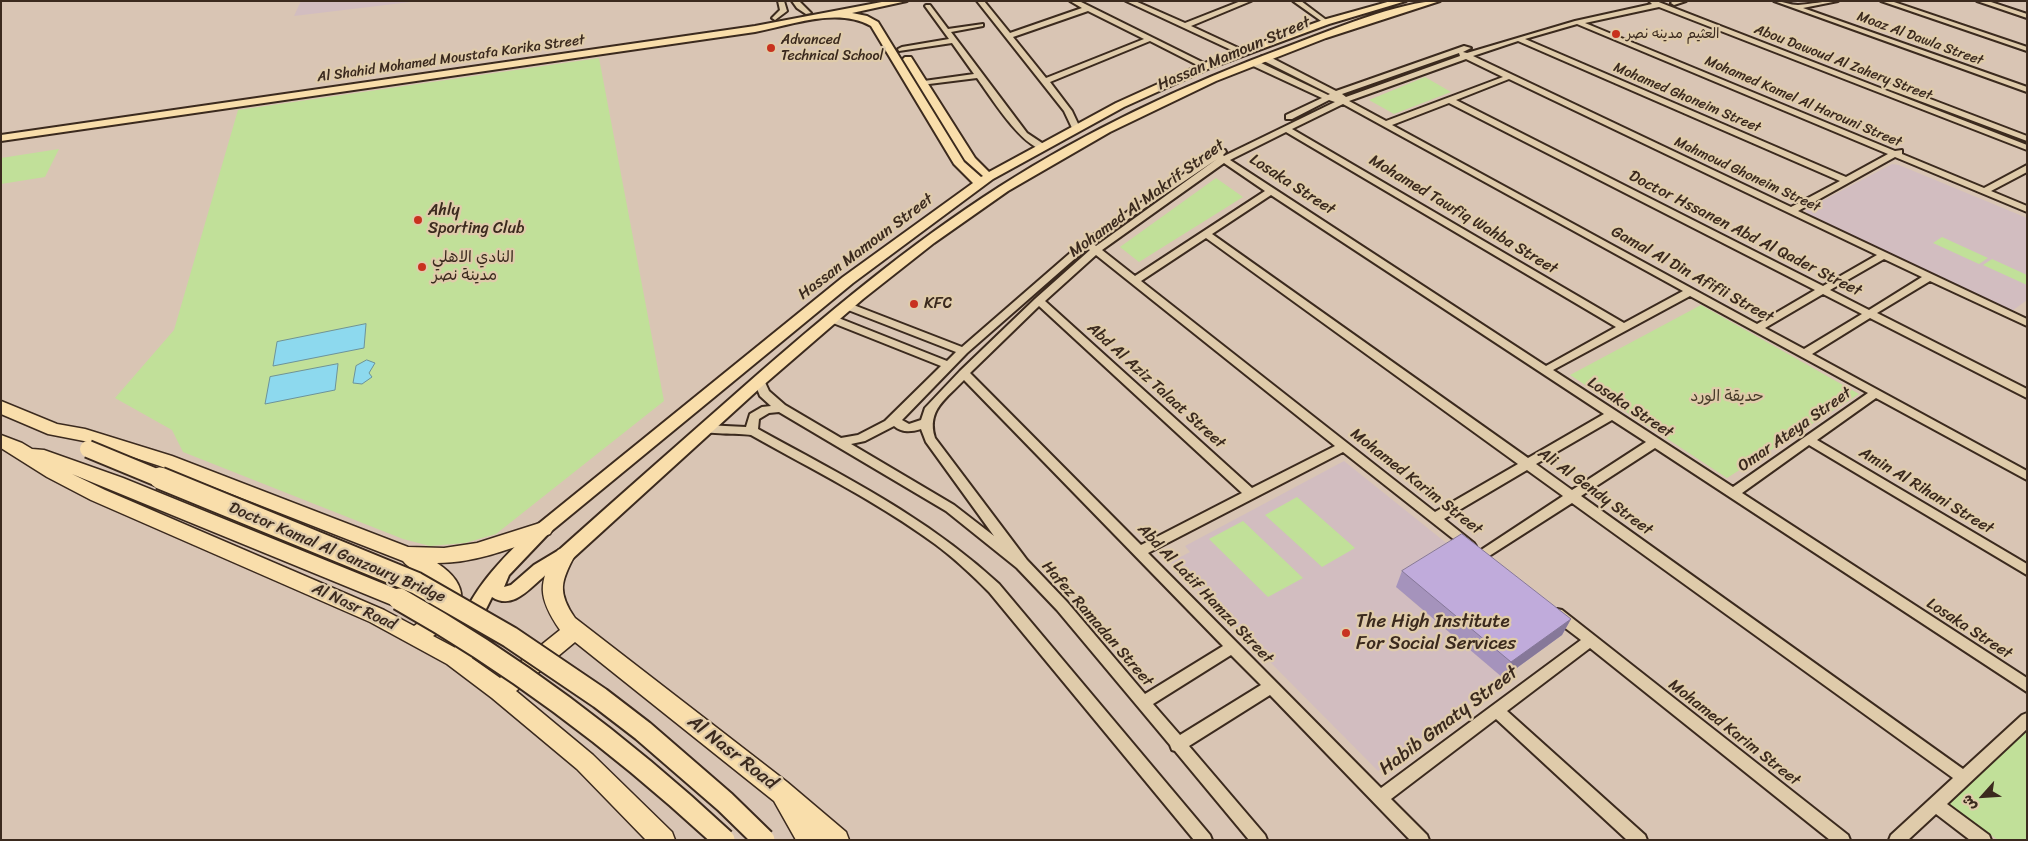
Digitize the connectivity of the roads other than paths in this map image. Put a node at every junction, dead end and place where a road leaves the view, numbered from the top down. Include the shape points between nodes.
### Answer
1 (903, 1) edge
2 (980, 1) edge
3 (1073, 1) edge
4 (1129, 1) edge
5 (1248, 1) edge
6 (1296, 1) edge
7 (1402, 1) edge
8 (1436, 1) edge
9 (1683, 1) edge
10 (1777, 1) edge
11 (1835, 1) edge
12 (1884, 1) edge
13 (1980, 1) edge
14 (795, 2) edge
15 (1672, 2) edge
16 (782, 3) edge
17 (1653, 3) edge
18 (1792, 4) edge
19 (928, 6) dead end
20 (1805, 6) junction
21 (876, 8) edge
22 (1086, 8) junction
23 (808, 13) junction
24 (834, 15) junction
25 (2027, 16) edge
26 (775, 18) junction
27 (864, 18) junction
28 (1578, 19) junction
29 (1589, 20) junction
30 (1326, 22) junction
31 (982, 25) dead end
32 (1184, 26) junction
33 (947, 31) junction
34 (1008, 36) junction
35 (1518, 38) junction
36 (1150, 39) junction
37 (954, 40) junction
38 (902, 50) junction
39 (1795, 50) junction
40 (2027, 50) edge
41 (1243, 52) junction
42 (1456, 52) junction
43 (1785, 55) junction
44 (1466, 56) junction
45 (1260, 60) junction
46 (1206, 66) junction
47 (980, 75) junction
48 (1225, 75) junction
49 (1509, 77) junction
50 (1045, 81) junction
51 (1168, 82) junction
52 (924, 83) junction
53 (2027, 85) edge
54 (2027, 90) edge
55 (1186, 91) junction
56 (1341, 97) junction
57 (1329, 98) junction
58 (236, 99) junction
59 (1450, 100) junction
60 (208, 104) junction
61 (1386, 124) junction
62 (1076, 128) junction
63 (1285, 128) junction
64 (1, 129) edge
65 (1, 138) edge
66 (2027, 139) edge
67 (1042, 147) junction
68 (2027, 148) edge
69 (1900, 152) junction
70 (1220, 157) junction
71 (2027, 168) edge
72 (984, 180) junction
73 (1847, 181) junction
74 (1989, 189) junction
75 (1270, 191) junction
76 (2027, 201) edge
77 (2027, 209) edge
78 (1791, 211) junction
79 (1207, 234) junction
80 (1092, 247) junction
81 (1884, 255) junction
82 (1929, 277) junction
83 (1135, 281) junction
84 (1823, 290) junction
85 (1690, 291) junction
86 (1039, 301) junction
87 (848, 306) junction
88 (1869, 314) junction
89 (832, 319) junction
90 (2027, 323) edge
91 (1625, 328) junction
92 (1757, 328) junction
93 (963, 351) junction
94 (1804, 354) junction
95 (948, 365) junction
96 (1544, 371) junction
97 (964, 373) junction
98 (759, 381) junction
99 (1876, 393) junction
100 (2027, 394) edge
101 (1, 407) edge
102 (781, 408) junction
103 (1611, 415) junction
104 (895, 418) junction
105 (926, 422) junction
106 (705, 429) junction
107 (54, 430) junction
108 (754, 432) junction
109 (1809, 440) junction
110 (839, 443) junction
111 (1654, 443) junction
112 (9, 444) edge
113 (1344, 446) junction
114 (1527, 464) junction
115 (2027, 476) edge
116 (1251, 494) junction
117 (1732, 494) junction
118 (1572, 496) junction
119 (1434, 518) junction
120 (543, 529) junction
121 (1139, 552) junction
122 (407, 555) junction
123 (565, 555) junction
124 (512, 560) junction
125 (1022, 564) junction
126 (2027, 570) edge
127 (1544, 604) edge
128 (574, 630) junction
129 (414, 636) junction
130 (1590, 641) junction
131 (1233, 647) junction
132 (462, 664) junction
133 (2027, 686) edge
134 (1270, 687) junction
135 (500, 691) junction
136 (1142, 702) junction
137 (1497, 711) junction
138 (2027, 719) edge
139 (1177, 745) junction
140 (1964, 778) junction
141 (779, 790) junction
142 (1380, 798) junction
143 (1935, 804) junction
144 (663, 840) edge
145 (724, 840) edge
146 (764, 840) edge
147 (810, 840) edge
148 (837, 840) edge
149 (1204, 840) edge
150 (1259, 840) edge
151 (1421, 840) edge
152 (1639, 840) edge
153 (1842, 840) edge
154 (1896, 840) edge
155 (1983, 840) edge

1 - 21 main road, Al Shahid Mohamed Moustafa Karika Street
2 - 34 street
3 - 22 street
4 - 32 street
5 - 32 street
6 - 30 street
7 - 30 main road, Hassan Mamoun Street
8 - 45 main road, Hassan Mamoun Street via 1336,31
9 - 15 street
10 - 18 street, Moaz Al Dawla Street
11 - 20 street
12 - 40 street
13 - 25 street
14 - 16 street
14 - 23 street
15 - 39 street, Abou Dawoud Al Zahery Street
16 - 26 street via 784,12
17 - 28 street, Mohamed Al Makrif Street
17 - 29 street, Mohamed Al Makrif Street
17 - 43 street, Abou Dawoud Al Zahery Street
18 - 20 street, Moaz Al Dawla Street
18 - 54 street, Moaz Al Dawla Street
19 - 33 street
20 - 53 street, Moaz Al Dawla Street
21 - 23 main road, Al Shahid Mohamed Moustafa Karika Street
21 - 24 main road, Al Shahid Mohamed Moustafa Karika Street
21 - 27 main road
21 - 38 main road
22 - 34 street
22 - 36 street
23 - 26 main road, Al Shahid Mohamed Moustafa Karika Street
24 - 27 main road
24 - 58 main road, Al Shahid Mohamed Moustafa Karika Street via 762,28
26 - 58 main road, Al Shahid Mohamed Moustafa Karika Street
27 - 72 main road via 875,24 960,164
28 - 29 street, Mohamed Al Makrif Street
28 - 35 street, Mohamed Al Makrif Street
28 - 42 street, Mohamed Al Makrif Street via 1569,18
28 - 69 street, Mohamed Kamel Al Harouni Street
29 - 69 street, Mohamed Kamel Al Harouni Street
30 - 41 main road, Hassan Mamoun Street
31 - 33 street
32 - 41 street
33 - 37 street
34 - 50 street
35 - 44 street, Mohamed Al Makrif Street
35 - 73 street, Mohamed Ghoneim Street
36 - 46 street
36 - 50 street
37 - 38 street
37 - 47 street
38 - 52 main road
39 - 43 street
39 - 66 street, Abou Dawoud Al Zahery Street
41 - 46 main road, Hassan Mamoun Street
42 - 44 street, Mahmoud Ghoneim Street
42 - 56 street, Mohamed Al Makrif Street
43 - 68 street, Abou Dawoud Al Zahery Street
44 - 49 street, Mahmoud Ghoneim Street
44 - 56 street, Mohamed Al Makrif Street
45 - 48 main road, Hassan Mamoun Street
45 - 56 street, Gamal Al Din Afifii Street
45 - 57 street
46 - 48 main road via 1204,72 1207,74
46 - 51 main road, Hassan Mamoun Street
47 - 52 street
47 - 67 street via 1026,137
48 - 55 main road, Hassan Mamoun Street
49 - 59 street
49 - 78 street, Mahmoud Ghoneim Street
50 - 62 street via 1068,111
51 - 55 main road via 1184,83 1188,88
51 - 62 main road, Hassan Mamoun Street
52 - 72 main road
55 - 87 main road, Hassan Mamoun Street via 1088,140 1005,189 921,248
56 - 57 street, Mohamed Al Makrif Street
56 - 61 street, Gamal Al Din Afifii Street
56 - 63 street, Mohamed Al Makrif Street
57 - 70 street, Mohamed Al Makrif Street
58 - 60 main road, Al Shahid Mohamed Moustafa Karika Street
59 - 61 street
59 - 84 street, Doctor Hssanen Abd Al Qader Street
60 - 64 main road, Al Shahid Mohamed Moustafa Karika Street
60 - 65 main road, Al Shahid Mohamed Moustafa Karika Street
61 - 85 street, Gamal Al Din Afifii Street
62 - 67 main road, Hassan Mamoun Street
63 - 70 street, Mohamed Al Makrif Street
63 - 91 street, Mohamed Tawfiq Wahba Street
67 - 72 main road, Hassan Mamoun Street
69 - 73 street
69 - 74 street, Mohamed Kamel Al Harouni Street
70 - 75 street, Losaka Street
70 - 80 street, Mohamed Al Makrif Street
71 - 74 street
72 - 120 main road, Hassan Mamoun Street via 848,280
73 - 78 street
74 - 76 street, Mohamed Kamel Al Harouni Street
74 - 77 street, Mohamed Kamel Al Harouni Street
75 - 79 street
75 - 96 street, Losaka Street
78 - 81 street, Mahmoud Ghoneim Street
79 - 83 street
79 - 114 street, Ali Al Gendy Street
80 - 83 street, Mohamed Karim Street
80 - 86 street, Mohamed Al Makrif Street
80 - 93 street, Mohamed Al Makrif Street
81 - 82 street, Mahmoud Ghoneim Street
81 - 84 street
82 - 88 street
82 - 90 street, Mahmoud Ghoneim Street
83 - 113 street, Mohamed Karim Street
84 - 88 street, Doctor Hssanen Abd Al Qader Street
84 - 92 street
85 - 91 street
85 - 92 street, Gamal Al Din Afifii Street
86 - 97 street, Mohamed Al Makrif Street
86 - 116 street, Abd Al Aziz Talaat Street
87 - 89 main road, Hassan Mamoun Street
87 - 93 street
88 - 94 street
88 - 100 street, Doctor Hssanen Abd Al Qader Street
89 - 95 street
89 - 98 main road, Hassan Mamoun Street
91 - 96 street
92 - 94 street, Gamal Al Din Afifii Street
93 - 95 street, Mohamed Al Makrif Street
94 - 99 street, Gamal Al Din Afifii Street
95 - 104 street, Mohamed Al Makrif Street
96 - 103 street, Losaka Street
97 - 105 street, Mohamed Al Makrif Street via 929,411
97 - 121 street, Abd Al Latif Hamza Street
98 - 102 street, Hafez Ramadan Street via 764,393
98 - 106 main road, Hassan Mamoun Street
99 - 109 street, Omar Ateya Street
99 - 115 street, Gamal Al Din Afifii Street
101 - 107 highway
102 - 108 street via 759,413 751,422
102 - 110 street, Hafez Ramadan Street
103 - 111 street, Losaka Street
103 - 114 street
104 - 105 street via 905,428 915,428
104 - 110 street, Mohamed Al Makrif Street via 871,434
105 - 125 street via 930,439
106 - 108 street
106 - 123 main road, Hassan Mamoun Street
107 - 122 highway via 85,435 166,461
107 - 146 highway, Doctor Kamal Al Ganzoury Bridge, bridge via 88,449 416,583 456,604 537,653 618,712 702,781
108 - 149 street via 924,529 978,571
109 - 117 street, Omar Ateya Street
109 - 126 street, Amin Al Rihani Street
110 - 125 street, Hafez Ramadan Street via 950,508
111 - 117 street, Losaka Street
111 - 118 street
112 - 129 highway, Al Nasr Road via 98,496 377,616
112 - 145 highway, Doctor Kamal Al Ganzoury Bridge, bridge via 398,599 438,620 518,670 592,724 640,762
113 - 116 street
113 - 119 street, Mohamed Karim Street
114 - 118 street, Ali Al Gendy Street
114 - 119 street
116 - 121 street
117 - 133 street, Losaka Street
118 - 119 street, Mohamed Karim Street via 1486,558
118 - 140 street, Ali Al Gendy Street
120 - 122 highway via 461,556 433,558
120 - 124 main road, Hassan Mamoun Street
121 - 131 street, Abd Al Latif Hamza Street
122 - 129 highway via 447,582 452,594 450,609 444,617
123 - 124 main road, Hassan Mamoun Street via 539,570 514,593 500,594 495,587
123 - 128 highway, Al Nasr Road via 554,571 551,587 562,617
124 - 132 main road, Hassan Mamoun Street via 490,584 474,609 465,636
125 - 136 street, Hafez Ramadan Street via 1062,606
127 - 130 street, Mohamed Karim Street
128 - 135 highway
128 - 141 highway, Al Nasr Road
129 - 132 highway, Al Nasr Road
130 - 137 street, Habib Gmaty Street
130 - 153 street, Mohamed Karim Street
131 - 134 street, Abd Al Latif Hamza Street
131 - 136 street
132 - 135 highway, Al Nasr Road
134 - 139 street
134 - 142 street, Abd Al Latif Hamza Street
135 - 144 highway, Al Nasr Road via 585,762
136 - 139 street, Hafez Ramadan Street
137 - 142 street, Habib Gmaty Street
137 - 152 street
138 - 140 street
139 - 150 street, Hafez Ramadan Street
140 - 143 street
141 - 147 highway
141 - 148 highway, Al Nasr Road
142 - 151 street, Abd Al Latif Hamza Street
143 - 154 street
143 - 155 street

